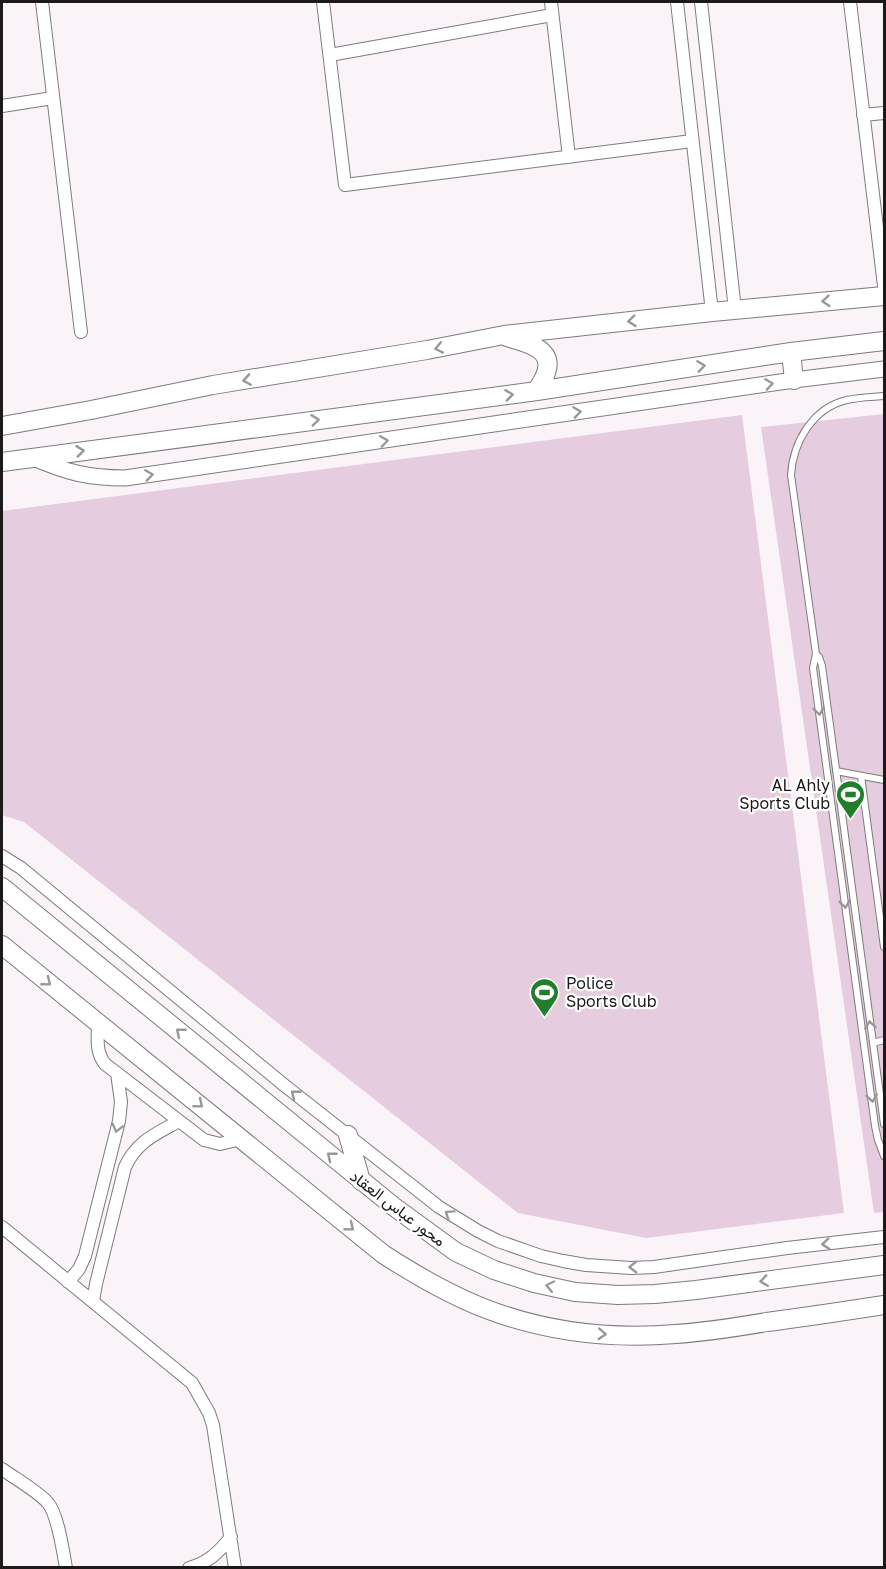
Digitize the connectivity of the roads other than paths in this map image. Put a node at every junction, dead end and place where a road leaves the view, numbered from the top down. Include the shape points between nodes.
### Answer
1 (42, 2) edge
2 (323, 2) edge
3 (550, 2) edge
4 (677, 2) edge
5 (701, 2) edge
6 (850, 2) edge
7 (552, 15) junction
8 (330, 55) junction
9 (53, 98) junction
10 (2, 106) edge
11 (885, 113) edge
12 (863, 115) junction
13 (692, 141) junction
14 (569, 157) junction
15 (885, 285) edge
16 (885, 296) edge
17 (735, 310) junction
18 (712, 312) junction
19 (81, 332) dead end
20 (504, 335) junction
21 (885, 341) edge
22 (791, 352) junction
23 (885, 369) edge
24 (794, 380) junction
25 (537, 391) junction
26 (885, 396) edge
27 (2, 426) edge
28 (31, 457) junction
29 (2, 462) edge
30 (816, 654) junction
31 (836, 771) junction
32 (861, 776) junction
33 (885, 780) edge
34 (2, 856) edge
35 (2, 887) edge
36 (2, 945) edge
37 (885, 946) edge
38 (98, 1023) junction
39 (885, 1040) edge
40 (873, 1043) junction
41 (117, 1072) junction
42 (179, 1121) junction
43 (885, 1124) edge
44 (348, 1136) junction
45 (241, 1139) junction
46 (885, 1156) edge
47 (103, 1181) junction
48 (361, 1181) junction
49 (120, 1185) junction
50 (95, 1214) junction
51 (112, 1217) junction
52 (2, 1227) edge
53 (885, 1237) edge
54 (88, 1242) junction
55 (105, 1246) junction
56 (885, 1265) edge
57 (68, 1282) junction
58 (93, 1301) junction
59 (885, 1305) edge
60 (2, 1469) edge
61 (231, 1537) junction
62 (199, 1567) edge
63 (66, 1568) edge
64 (235, 1568) edge

1 - 9 street
2 - 8 street
3 - 7 street
4 - 13 street
5 - 17 street
6 - 12 street
7 - 8 street
7 - 14 street
8 - 14 street via 345,185
9 - 10 street
9 - 19 street
11 - 12 street
12 - 15 street
13 - 14 street
13 - 18 street
16 -> 17 main road
17 - 18 main road
18 -> 20 main road
20 - 25 main road via 536,347 545,355 548,367
20 -> 27 main road
21 - 22 main road
22 - 24 main road
25 -> 22 main road
23 - 24 street
28 -> 24 street via 86,476 125,478
28 -> 25 main road
26 - 30 lane via 834,404 809,425 794,454 791,486
28 - 29 main road
30 - 31 lane via 822,666
30 -> 46 lane via 813,668 876,1133
31 - 32 lane
40 -> 31 lane
32 - 33 lane
32 - 37 lane
44 -> 34 street
48 -> 35 main road, محور عباس العقاد
36 -> 38 main road
38 - 41 street via 100,1056
38 -> 45 main road
39 - 40 lane
40 - 43 lane
41 - 42 street
41 -> 47 street via 119,1121
42 - 45 street via 209,1142 220,1144
42 - 49 street via 134,1150
44 - 48 main road
53 -> 44 street via 654,1267 608,1267 563,1261 509,1245 458,1220
45 -> 59 main road via 383,1254 420,1278 459,1298 546,1326 590,1334 677,1334
47 - 49 street
47 - 50 street
56 -> 48 main road, محور عباس العقاد via 655,1294 575,1292 494,1270 456,1252
49 - 51 street
50 - 51 street
50 - 54 street
51 - 55 street
52 - 57 street
54 - 55 street
54 - 57 street via 82,1262
55 - 58 street
57 - 58 street
58 - 61 street via 192,1383 209,1413 216,1438
60 - 63 street via 50,1506
61 - 62 street
61 - 64 street

